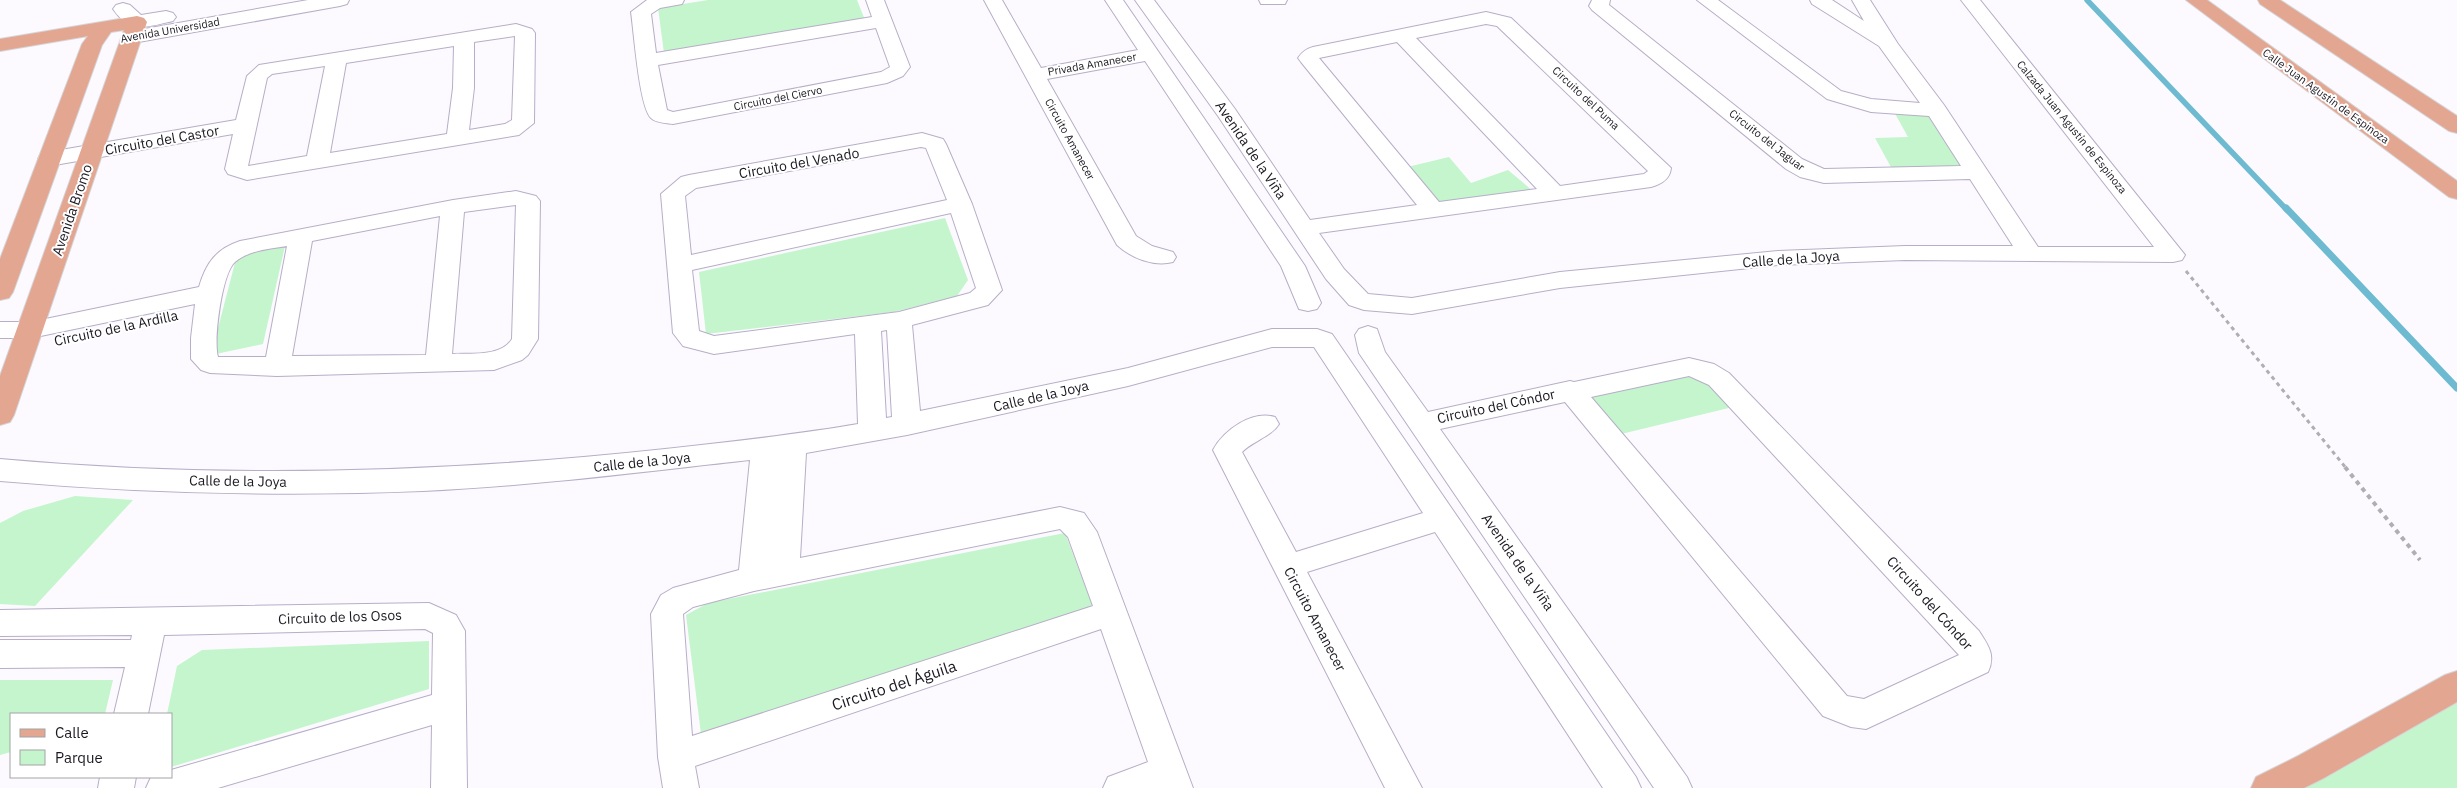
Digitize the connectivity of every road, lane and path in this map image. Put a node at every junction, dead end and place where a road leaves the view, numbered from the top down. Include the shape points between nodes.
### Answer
1 (259, 0) edge
2 (340, 0) edge
3 (675, 0) edge
4 (875, 0) edge
5 (993, 0) edge
6 (1268, 0) edge
7 (1278, 0) edge
8 (1601, 0) edge
9 (1706, 0) edge
10 (1819, 0) edge
11 (1860, 0) edge
12 (1970, 0) edge
13 (2195, 0) edge
14 (2267, 0) edge
15 (1148, 6) edge
16 (1119, 8) edge
17 (130, 17) edge
18 (883, 21) junction
19 (1402, 34) junction
20 (98, 36) junction
21 (464, 37) junction
22 (0, 45) edge
23 (1889, 46) junction
24 (1149, 54) junction
25 (337, 58) junction
26 (0, 60) edge
27 (647, 61) junction
28 (1034, 75) junction
29 (1936, 110) junction
30 (1227, 114) junction
31 (247, 119) junction
32 (1196, 121) junction
33 (2457, 126) edge
34 (457, 138) junction
35 (94, 145) junction
36 (52, 153) junction
37 (317, 162) junction
38 (1977, 172) junction
39 (2457, 192) edge
40 (1554, 193) junction
41 (960, 204) junction
42 (453, 207) junction
43 (1433, 210) junction
44 (1304, 228) junction
45 (301, 236) junction
46 (2029, 252) junction
47 (2173, 255) junction
48 (1164, 257) dead end
49 (680, 265) junction
50 (0, 292) edge
51 (1361, 300) junction
52 (209, 301) junction
53 (1412, 306) junction
54 (1304, 310) junction
55 (899, 320) junction
56 (868, 324) junction
57 (0, 330) edge
58 (1372, 330) junction
59 (1272, 338) junction
60 (1320, 339) junction
61 (19, 342) edge
62 (438, 364) junction
63 (277, 367) junction
64 (1570, 390) junction
65 (0, 415) edge
66 (1421, 423) junction
67 (1265, 424) dead end
68 (907, 425) junction
69 (872, 431) junction
70 (778, 447) junction
71 (0, 470) edge
72 (1442, 518) junction
73 (2420, 560) dead end
74 (1288, 566) junction
75 (783, 574) junction
76 (754, 579) junction
77 (1111, 613) junction
78 (1555, 615) junction
79 (0, 623) edge
80 (1516, 628) junction
81 (148, 638) junction
82 (0, 654) edge
83 (2457, 685) edge
84 (449, 704) junction
85 (131, 713) edge
86 (679, 773) edge
87 (1172, 779) edge
88 (164, 788) edge
89 (449, 788) edge
90 (1121, 788) edge
91 (1404, 788) edge
92 (1623, 788) edge
93 (1674, 788) edge
94 (2268, 788) edge

1 - 17 street, Avenida Universidad
2 - 17 street, Avenida Universidad
3 - 27 street, Circuito del Ciervo via 655,4 641,12
4 - 18 street, Circuito del Ciervo
5 - 28 street, Circuito Amanecer
6 - 7 street
8 - 38 street, Circuito del Jaguar via 1598,6 1808,172 1824,176
9 - 29 street via 1848,102 1864,106
10 - 23 street
11 - 23 street
12 - 47 street, Calzada Juan Agustín de Espinoza
13 - 39 main road, Calle Juan Agustín de Espinoza
14 - 33 main road
15 - 16 street
15 - 30 street, Avenida de la Viña
16 - 24 street
17 - 20 main road, Avenida Universidad
17 - 20 street
17 - 35 main road, Avenida Bromo
18 - 27 street
18 - 27 street, Circuito del Ciervo via 900,67 887,78 673,118 657,112
19 - 40 street
19 - 40 street, Circuito del Puma via 1486,18 1504,22 1660,168 1659,174 1651,180
19 - 43 street, Circuito del Puma via 1313,53 1308,58
20 - 22 main road, Avenida Universidad
20 - 26 main road, Avenida Universidad
20 - 36 main road
21 - 25 street
21 - 34 street via 464,101
21 - 34 street via 516,30 525,33 523,123 511,130
23 - 29 street
24 - 28 street, Privada Amanecer
24 - 32 street
25 - 31 street via 260,72 256,76
25 - 37 street
28 - 48 street, Circuito Amanecer via 1126,240 1134,248
29 - 38 street
30 - 32 street
30 - 44 street, Avenida de la Viña
31 - 35 street, Circuito del Castor
31 - 37 street via 236,169 247,173
32 - 54 street via 1293,266
34 - 37 street
35 - 36 street, Circuito del Castor
35 - 61 main road, Avenida Bromo
36 - 50 main road
38 - 46 street
40 - 43 street, Circuito del Puma
41 - 49 street
41 - 49 street, Circuito del Venado via 935,144 922,140 689,182 673,194
41 - 55 street, Circuito del Venado via 989,290 979,299
42 - 45 street
42 - 62 street
42 - 62 street via 516,198 528,202 525,339 512,354 494,361
43 - 44 street, Circuito del Puma
44 - 51 street, Avenida de la Viña via 1335,274
45 - 52 street via 234,251 222,260 215,273
45 - 63 street
46 - 47 street, Calle de la Joya
46 - 53 street, Calle de la Joya via 1778,258 1560,280
47 - 73 path
49 - 56 street, Circuito del Venado via 686,334 700,344 714,345
51 - 53 street, Calle de la Joya
51 - 54 street via 1322,296
51 - 58 street via 1374,313
52 - 61 street, Circuito de la Ardilla
52 - 63 street via 204,359 221,366
53 - 58 street, Calle de la Joya via 1385,317
54 - 59 street, Calle de la Joya
54 - 60 street via 1304,328
55 - 56 street, Circuito del Venado
55 - 68 street
56 - 69 street
57 - 61 street, Circuito de la Ardilla
58 - 60 street via 1348,342
58 - 66 street, Avenida de la Viña via 1372,354
59 - 60 street, Calle de la Joya
59 - 68 street, Calle de la Joya via 1128,376
60 - 72 street
61 - 65 main road, Avenida Bromo
62 - 63 street
64 - 64 street, Circuito del Cóndor via 1689,367 1704,370 1719,379 1967,640 1975,652 1976,662 1866,714 1835,706
64 - 66 street, Circuito del Cóndor
66 - 78 street, Avenida de la Viña
67 - 74 street, Circuito Amanecer via 1249,430 1227,450
68 - 69 street, Calle de la Joya
69 - 70 street, Calle de la Joya
70 - 71 street, Calle de la Joya via 561,471 364,482 91,478
70 - 75 street
70 - 76 street
72 - 74 street
72 - 80 street
74 - 91 street, Circuito Amanecer
75 - 76 street, Circuito del Águila
75 - 77 street, Circuito del Águila via 1060,518 1073,521 1082,532
76 - 86 street, Circuito del Águila via 684,596 672,604 667,614
77 - 86 street, Circuito del Águila
77 - 87 street, Circuito del Águila
78 - 80 street
78 - 93 street, Avenida de la Viña
79 - 81 street, Circuito de los Osos
80 - 92 street
81 - 82 street, Circuito de los Osos
81 - 84 street, Circuito de los Osos via 422,614 438,619 449,632
81 - 85 street
83 - 94 main road
84 - 88 street
84 - 89 street, Circuito de los Osos
87 - 90 street, Circuito del Águila

